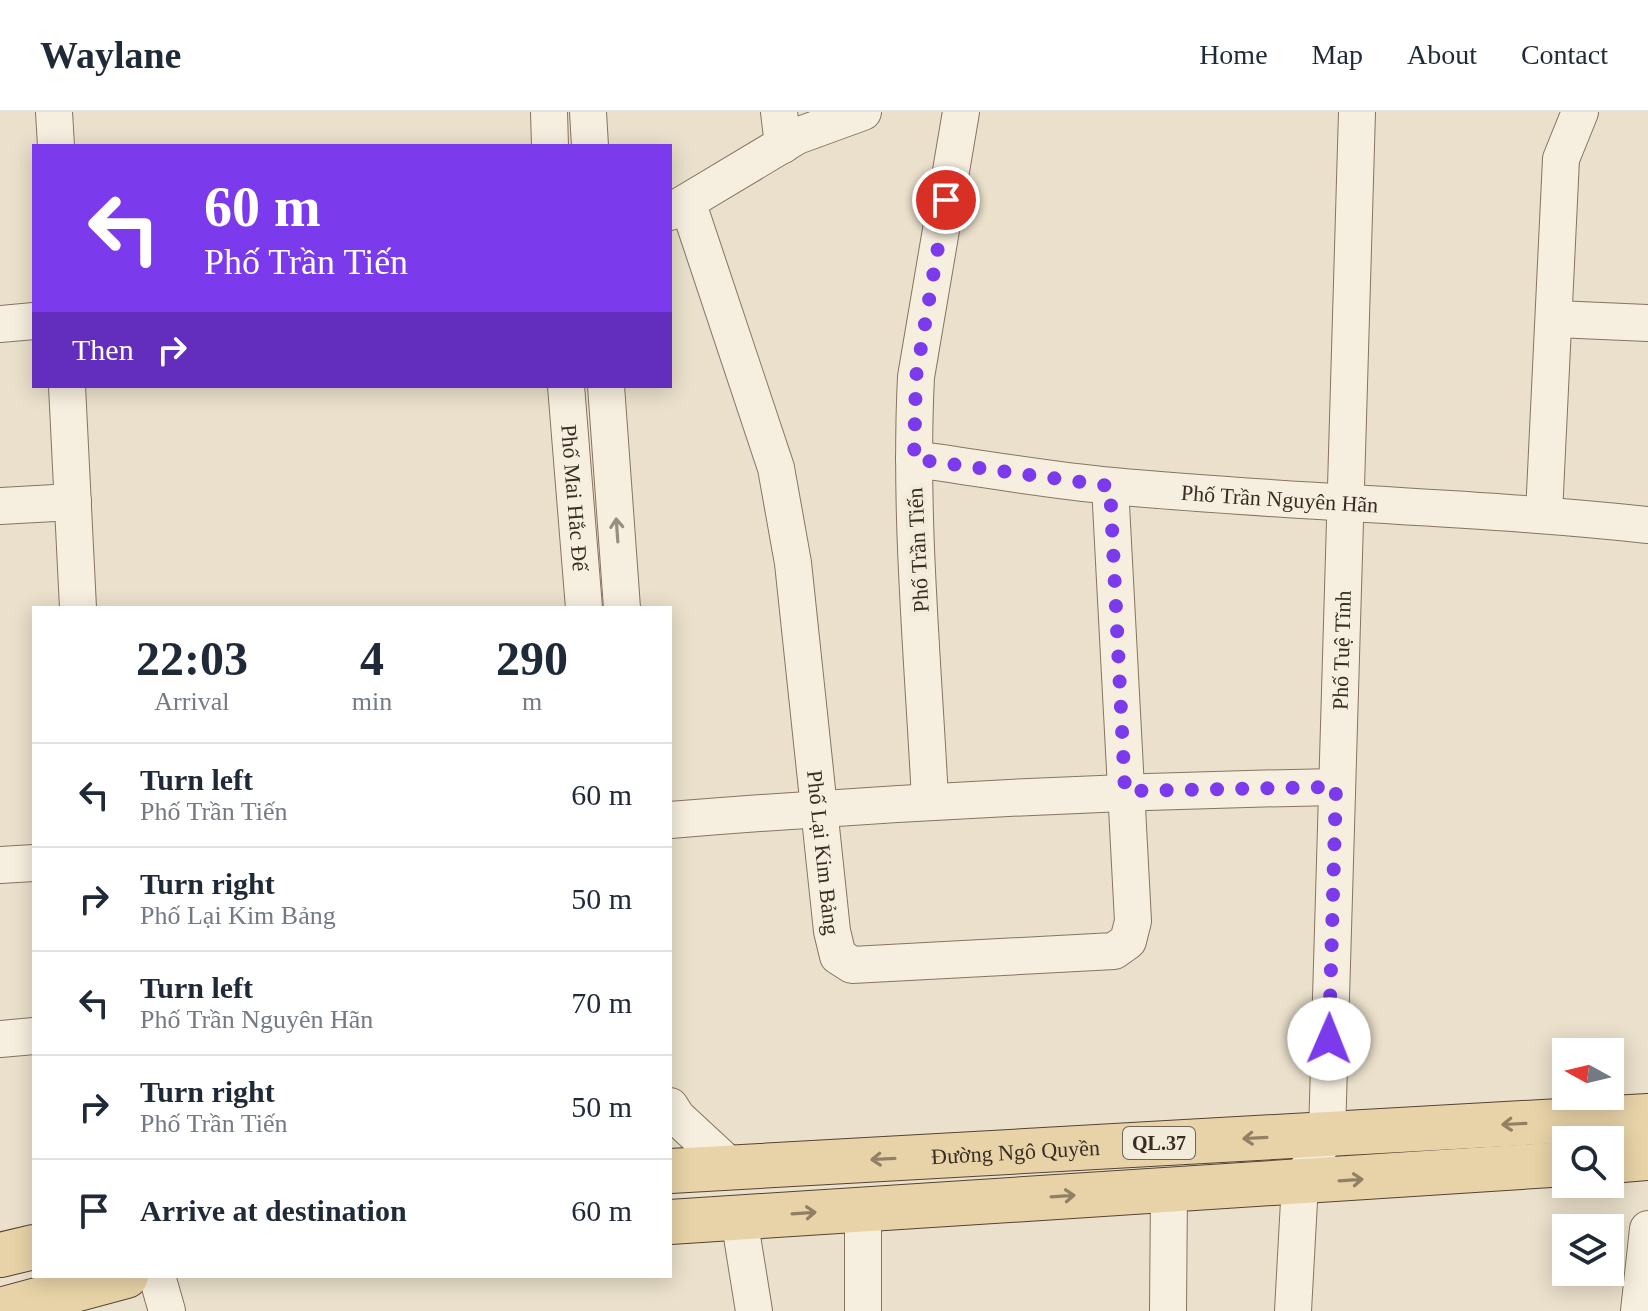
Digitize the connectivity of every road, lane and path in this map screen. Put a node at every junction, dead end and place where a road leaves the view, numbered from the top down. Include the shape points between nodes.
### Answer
1 (54, 112) edge
2 (549, 112) edge
3 (588, 112) edge
4 (863, 112) edge
5 (961, 112) edge
6 (1357, 112) edge
7 (1580, 112) edge
8 (781, 128) edge
9 (56, 144) edge
10 (550, 144) edge
11 (590, 144) edge
12 (679, 208) edge
13 (1556, 319) junction
14 (32, 321) edge
15 (1648, 323) edge
16 (0, 324) edge
17 (67, 388) edge
18 (566, 388) edge
19 (606, 388) edge
20 (914, 459) junction
21 (1110, 486) junction
22 (73, 502) junction
23 (1344, 504) junction
24 (0, 506) edge
25 (1544, 514) junction
26 (1648, 525) edge
27 (78, 606) edge
28 (584, 606) edge
29 (622, 606) edge
30 (1336, 787) junction
31 (1125, 791) junction
32 (930, 800) junction
33 (819, 807) junction
34 (672, 820) edge
35 (32, 863) edge
36 (0, 865) edge
37 (32, 1036) edge
38 (0, 1039) edge
39 (672, 1108) edge
40 (1648, 1116) edge
41 (1327, 1134) junction
42 (1648, 1158) edge
43 (1624, 1160) edge
44 (1552, 1165) edge
45 (732, 1168) junction
46 (672, 1171) edge
47 (1300, 1183) junction
48 (1169, 1190) junction
49 (863, 1209) junction
50 (739, 1218) junction
51 (672, 1222) edge
52 (1648, 1229) edge
53 (32, 1247) edge
54 (0, 1255) edge
55 (120, 1278) edge
56 (158, 1278) edge
57 (46, 1305) edge
58 (0, 1310) edge
59 (167, 1311) edge
60 (754, 1311) edge
61 (863, 1311) edge
62 (1168, 1311) edge
63 (1293, 1311) edge
64 (1639, 1311) edge

1 - 9 street
2 - 10 street
3 - 11 street
4 - 8 street via 797,136
5 - 20 street, Phố Trần Tiến via 916,377
6 - 23 street, Phố Tuệ Tĩnh
7 - 13 street via 1561,159
8 - 12 street
12 - 33 street, Phố Lại Kim Bảng via 776,468 793,563
13 - 15 street
13 - 25 street
14 - 16 street
17 - 22 street
18 - 28 street, Phố Mai Hắc Đế
29 -> 19 street, Phố Mai Hắc Đế
20 - 21 street, Phố Trần Nguyên Hãn
20 - 32 street, Phố Trần Tiến
21 - 23 street, Phố Trần Nguyên Hãn
21 - 31 street, Phố Lại Kim Bảng
22 - 24 street
22 - 27 street
23 - 25 street, Phố Trần Nguyên Hãn
23 - 30 street, Phố Tuệ Tĩnh
25 - 26 street, Phố Trần Nguyên Hãn
30 - 31 street
30 - 41 street, Phố Tuệ Tĩnh
31 - 32 street
31 - 33 street, Phố Lại Kim Bảng via 1133,921 1128,941 1114,951 852,965 838,956 832,931
32 - 33 street
33 - 34 street
35 - 36 street
37 - 38 street
39 - 45 street
40 -> 41 main road, Đường Ngô Quyền / QL.37
41 -> 45 main road, Đường Ngô Quyền / QL.37
41 - 47 street, Phố Tuệ Tĩnh
42 - 43 main road
47 -> 44 main road, QL.37
45 - 46 main road, Đường Ngô Quyền / QL.37
47 - 48 main road, QL.37
47 - 63 street
49 -> 48 main road, QL.37
48 - 62 street
50 -> 49 main road, QL.37
49 - 61 street
50 - 51 main road, QL.37
50 - 60 street
52 - 64 street
53 - 54 main road
55 - 57 main road
56 - 59 street
57 - 58 main road

